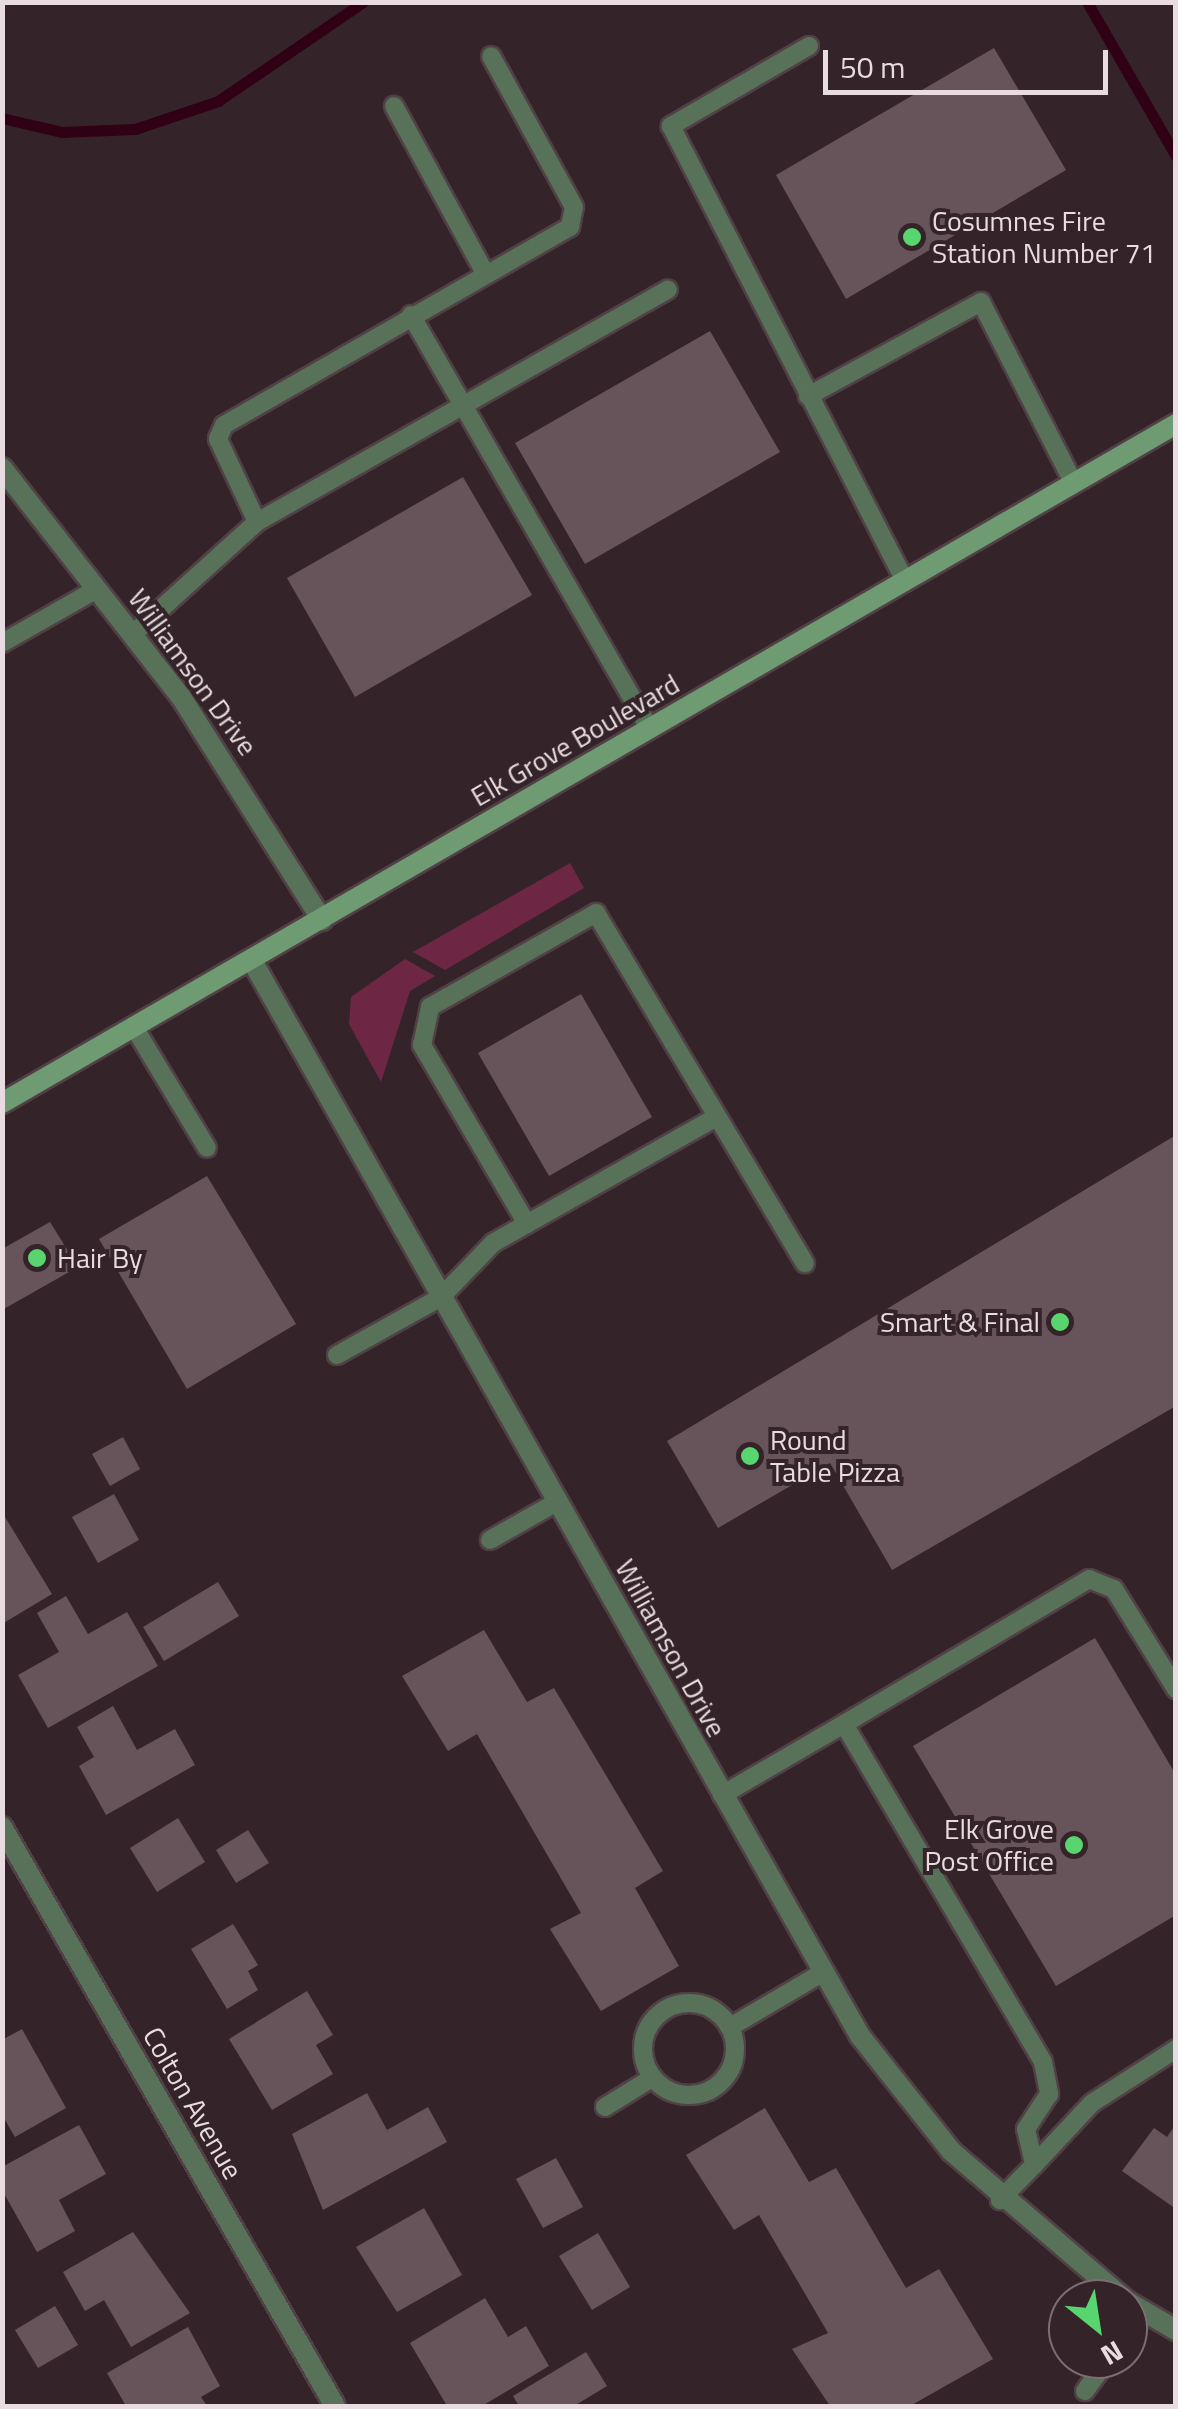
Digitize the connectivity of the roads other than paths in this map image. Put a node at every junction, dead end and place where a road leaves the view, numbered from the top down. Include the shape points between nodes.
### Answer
1 (810, 46) dead end
2 (491, 56) dead end
3 (394, 106) dead end
4 (485, 273) junction
5 (668, 288) dead end
6 (411, 315) junction
7 (808, 396) junction
8 (466, 404) junction
9 (1176, 424) edge
10 (2, 468) edge
11 (1073, 482) junction
12 (257, 522) junction
13 (904, 579) junction
14 (97, 589) junction
15 (132, 634) junction
16 (2, 643) edge
17 (649, 728) junction
18 (322, 920) junction
19 (251, 959) junction
20 (134, 1027) junction
21 (2, 1103) edge
22 (717, 1117) junction
23 (208, 1148) dead end
24 (528, 1224) junction
25 (805, 1263) dead end
26 (442, 1298) junction
27 (337, 1356) dead end
28 (557, 1502) junction
29 (490, 1540) dead end
30 (1176, 1689) edge
31 (844, 1724) junction
32 (722, 1796) junction
33 (2, 1828) edge
34 (822, 1972) junction
35 (730, 2026) junction
36 (1176, 2050) edge
37 (652, 2078) junction
38 (605, 2106) dead end
39 (1034, 2165) junction
40 (1000, 2200) junction
41 (1099, 2279) edge
42 (1148, 2314) edge
43 (1176, 2330) edge
44 (1094, 2379) edge
45 (1085, 2391) dead end
46 (335, 2406) edge

1 - 7 lane via 670,126
2 - 4 lane via 574,207 570,227
3 - 4 lane
4 - 6 lane
5 - 8 lane
6 - 8 lane
6 - 12 lane via 224,424 218,439
7 - 11 lane via 981,302
7 - 13 lane
8 - 12 lane
8 - 17 lane
9 - 11 main road, Elk Grove Boulevard
10 - 14 street, Williamson Drive
11 - 13 main road, Elk Grove Boulevard
12 - 15 lane
13 - 17 main road, Elk Grove Boulevard
14 - 15 street, Williamson Drive
14 - 16 lane
15 - 18 street, Williamson Drive via 250,796
17 - 18 main road, Elk Grove Boulevard
18 - 19 main road, Elk Grove Boulevard
19 - 20 main road, Elk Grove Boulevard
19 - 26 street, Williamson Drive
20 - 21 main road, Elk Grove Boulevard
20 - 23 lane
22 - 24 lane
22 - 24 lane via 596,913 430,1007 422,1046
22 - 25 lane
24 - 26 lane via 493,1243
26 - 27 lane
26 - 28 street, Williamson Drive
28 - 29 lane
28 - 32 street, Williamson Drive
30 - 31 lane via 1114,1590 1089,1579
31 - 32 lane
31 - 39 lane via 1042,2062 1048,2094 1026,2129
32 - 34 street, Williamson Drive
33 - 46 street, Colton Avenue
34 - 35 lane
34 - 40 street, Williamson Drive via 906,2099
35 - 37 lane via 735,2058 718,2085 691,2096
35 - 37 lane via 691,2002 661,2012 644,2036
36 - 39 lane via 1092,2103
37 - 38 lane
39 - 40 lane
40 - 41 street, Williamson Drive
42 - 43 street, Williamson Drive
44 - 45 lane

